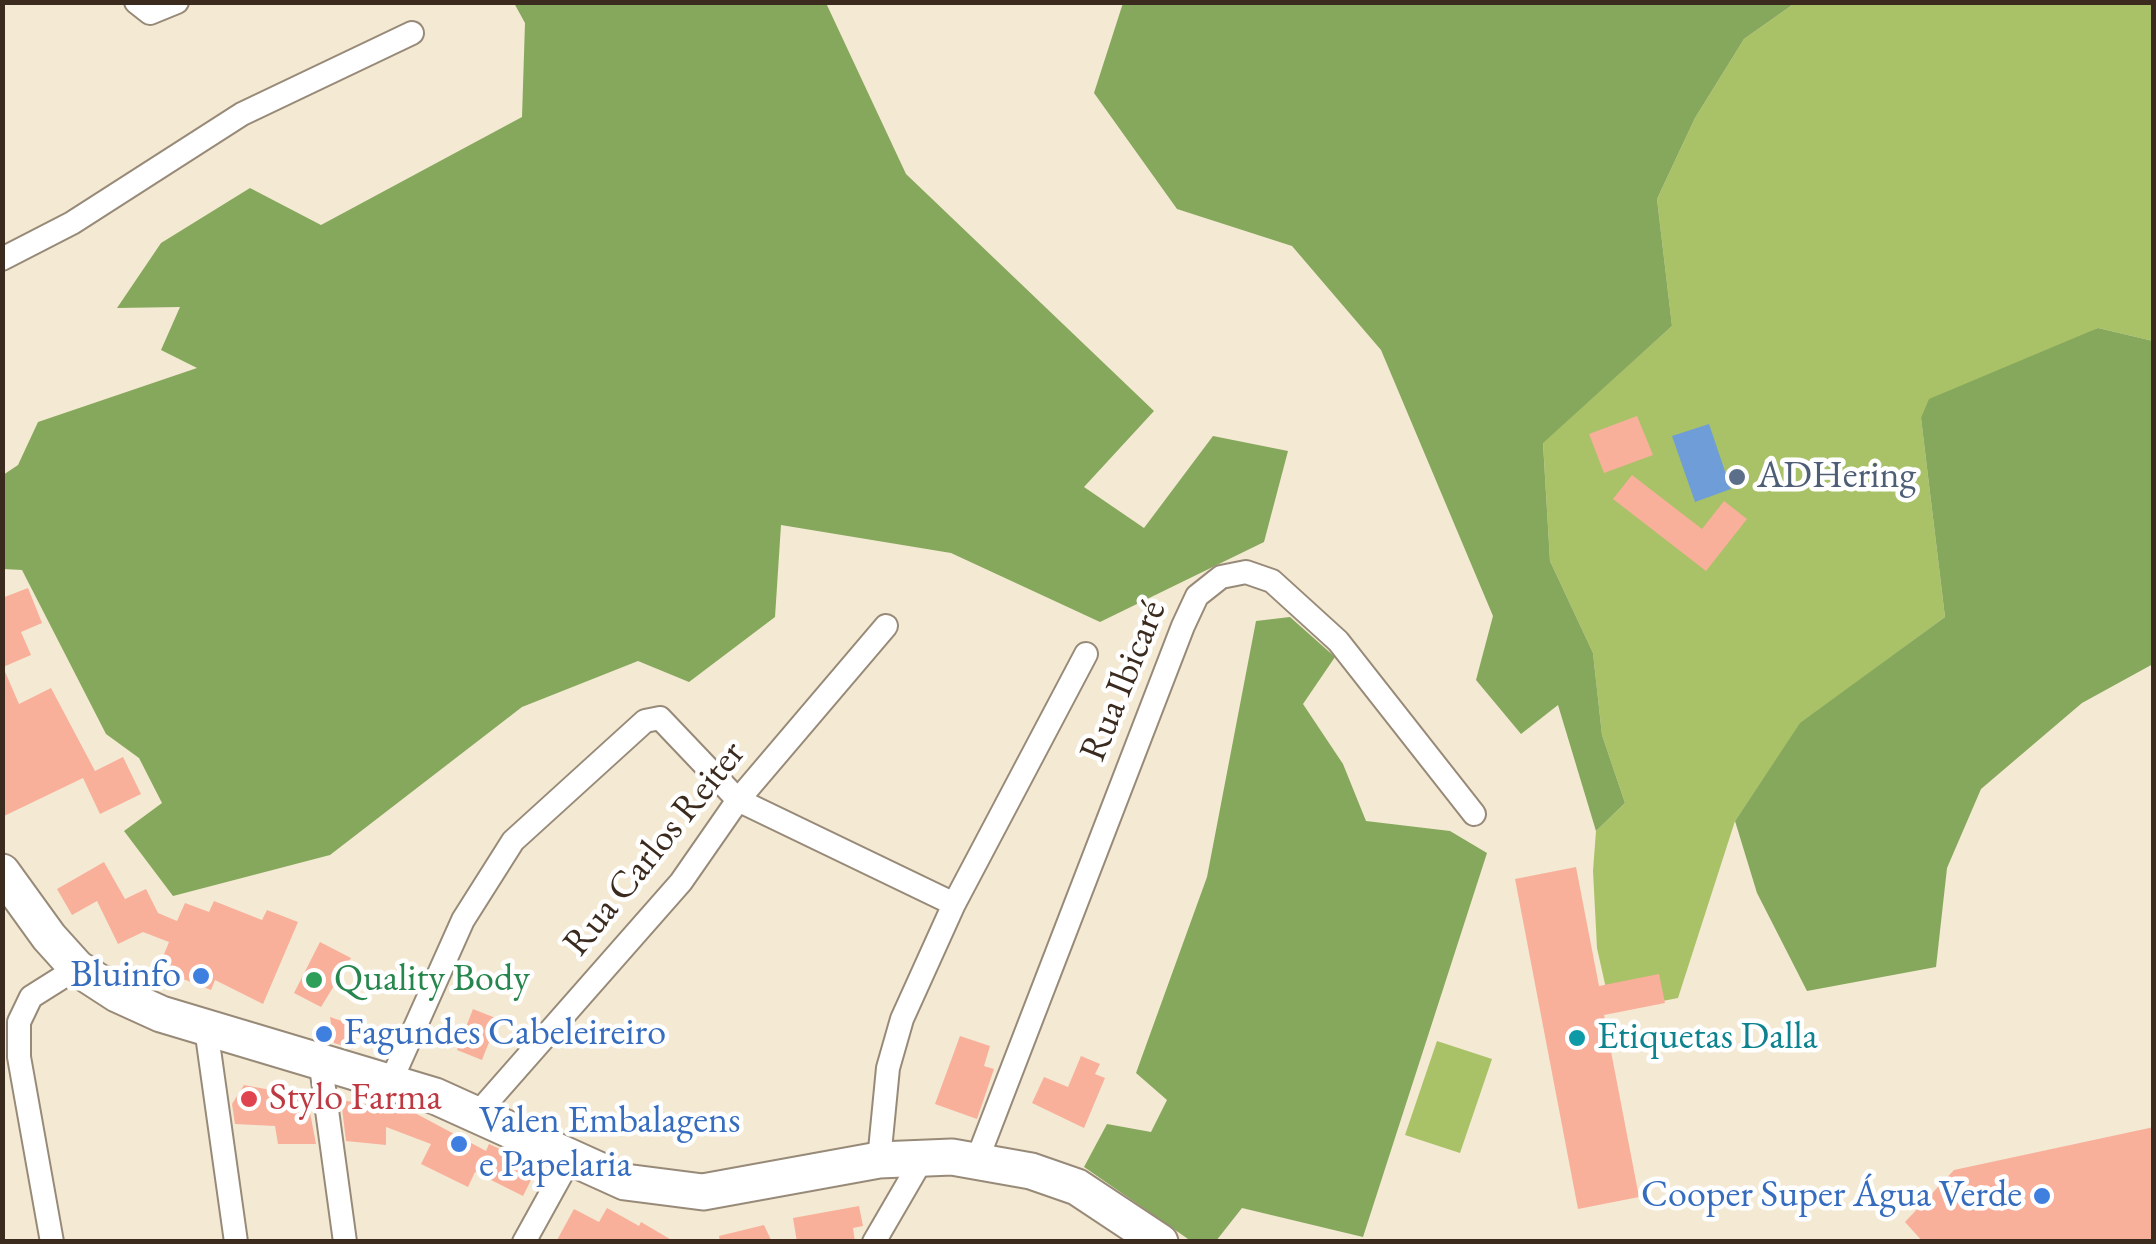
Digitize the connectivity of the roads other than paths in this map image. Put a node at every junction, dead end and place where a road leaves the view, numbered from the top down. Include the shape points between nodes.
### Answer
1 (136, 2) edge
2 (177, 2) edge
3 (412, 32) dead end
4 (2, 259) edge
5 (886, 626) dead end
6 (1086, 654) dead end
7 (738, 800) junction
8 (1474, 814) dead end
9 (2, 872) edge
10 (954, 904) junction
11 (77, 968) junction
12 (206, 1028) junction
13 (320, 1060) junction
14 (391, 1080) junction
15 (476, 1114) junction
16 (924, 1156) junction
17 (570, 1157) junction
18 (879, 1160) junction
19 (977, 1160) junction
20 (52, 1242) edge
21 (236, 1242) edge
22 (345, 1242) edge
23 (524, 1242) edge
24 (874, 1242) edge
25 (1160, 1242) edge

1 - 2 street via 150,14
3 - 4 street via 242,114 72,223
5 - 7 street, Rua Carlos Reiter
6 - 10 street
7 - 10 street
7 - 14 street via 660,718 645,720 513,841 464,920
7 - 15 street, Rua Carlos Reiter via 681,882
8 - 19 street, Rua Ibicaré via 1338,641 1272,581 1246,572 1221,577 1198,596 1182,626
9 - 11 main road
10 - 18 street via 902,1018 888,1068
11 - 12 main road via 118,994
11 - 20 street via 31,998 18,1022
12 - 13 main road
12 - 21 street
13 - 14 main road
13 - 22 street
14 - 15 main road
15 - 17 main road
16 - 18 main road
16 - 19 main road
16 - 24 street
17 - 18 main road via 625,1182 703,1192
17 - 23 street
19 - 25 main road via 1077,1187

